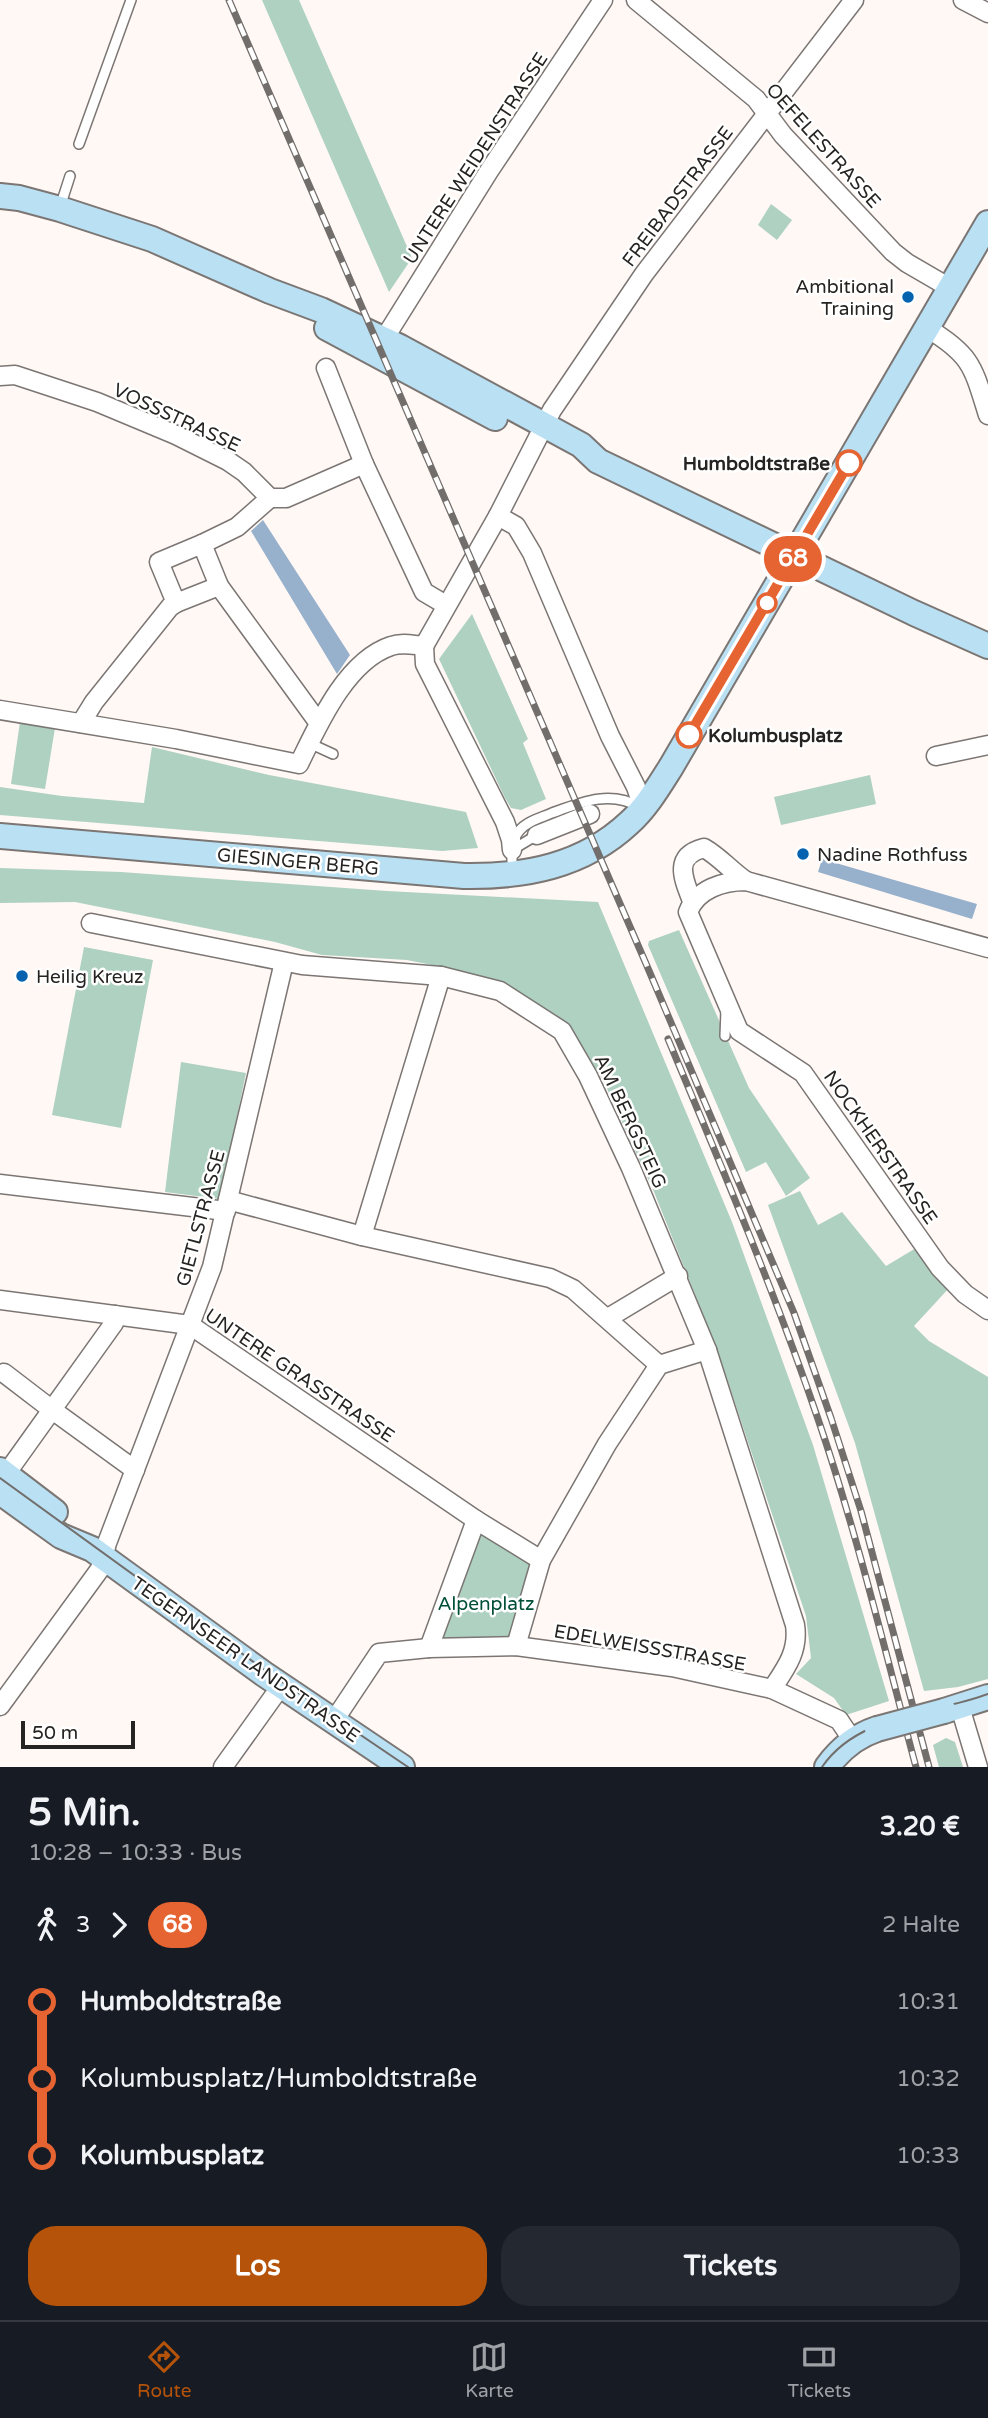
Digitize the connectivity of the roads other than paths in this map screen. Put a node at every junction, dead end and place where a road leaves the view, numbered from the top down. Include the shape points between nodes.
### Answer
1 (131, 0) edge
2 (603, 0) edge
3 (636, 0) edge
4 (854, 0) edge
5 (963, 0) edge
6 (988, 13) edge
7 (767, 113) junction
8 (79, 144) dead end
9 (70, 176) dead end
10 (0, 196) edge
11 (60, 209) junction
12 (988, 223) edge
13 (950, 288) junction
14 (927, 328) junction
15 (392, 350) junction
16 (326, 369) dead end
17 (0, 376) edge
18 (988, 415) edge
19 (540, 432) junction
20 (365, 464) junction
21 (270, 498) junction
22 (498, 516) junction
23 (202, 544) junction
24 (794, 556) junction
25 (219, 586) junction
26 (176, 603) junction
27 (446, 605) junction
28 (424, 646) junction
29 (988, 646) edge
30 (0, 710) edge
31 (318, 722) junction
32 (81, 723) junction
33 (309, 743) junction
34 (988, 745) edge
35 (333, 754) dead end
36 (936, 756) dead end
37 (615, 798) junction
38 (643, 808) junction
39 (590, 814) joint
40 (537, 835) joint
41 (0, 836) edge
42 (512, 850) junction
43 (513, 875) junction
44 (746, 881) junction
45 (692, 901) junction
46 (91, 923) dead end
47 (988, 948) edge
48 (284, 962) junction
49 (441, 976) junction
50 (726, 1002) junction
51 (725, 1036) dead end
52 (0, 1184) edge
53 (227, 1206) junction
54 (362, 1236) junction
55 (678, 1276) junction
56 (0, 1300) edge
57 (988, 1310) edge
58 (115, 1315) junction
59 (608, 1318) junction
60 (190, 1325) junction
61 (707, 1350) junction
62 (659, 1365) junction
63 (4, 1373) dead end
64 (51, 1409) junction
65 (135, 1469) junction
66 (2, 1479) edge
67 (476, 1520) junction
68 (97, 1553) junction
69 (541, 1560) junction
70 (516, 1646) junction
71 (429, 1648) junction
72 (281, 1686) junction
73 (772, 1689) junction
74 (988, 1697) edge
75 (0, 1706) edge
76 (952, 1709) junction
77 (333, 1722) junction
78 (853, 1741) junction
79 (223, 1767) edge
80 (402, 1767) edge
81 (827, 1767) edge
82 (978, 1767) edge

1 - 8 lane
2 - 15 street, UNTERE WEIDENSTRASSE via 489,171
3 - 7 street, OEFELESTRASSE
4 - 7 street, FREIBADSTRASSE
5 - 6 street
7 - 13 street, OEFELESTRASSE via 893,252
7 - 19 street, FREIBADSTRASSE via 644,274
9 - 11 lane
10 - 11 main road
11 - 15 main road via 152,239 270,291 338,336
12 - 13 main road
13 - 14 main road
14 - 18 street via 949,342 974,369
14 - 24 main road
15 - 19 main road
16 - 20 street
17 - 21 street, VOSSSTRASSE via 15,375 74,394 176,435 228,461
19 - 22 street, FREIBADSTRASSE
19 - 24 main road via 582,445 598,461
20 - 21 street via 286,498
20 - 27 street via 424,592
21 - 23 street via 237,527
22 - 27 street, FREIBADSTRASSE
22 - 38 street via 516,526 532,553
23 - 25 street
23 - 26 street via 159,562
24 - 29 main road
24 - 38 main road
25 - 26 street
25 - 31 street
26 - 32 street
27 - 28 street, FREIBADSTRASSE
28 - 31 street via 403,644 377,653 345,685
28 - 42 street via 425,664 505,822
30 - 32 street
31 - 33 street
32 - 33 street via 299,764
33 - 35 lane
34 - 36 street
37 - 38 lane
37 - 39 lane
37 - 42 lane via 594,798 530,822 516,834
38 - 43 main road, GIESINGER BERG via 592,850 564,864
39 - 40 street
40 - 42 lane
41 - 43 main road, GIESINGER BERG via 464,876
42 - 43 lane
44 - 45 street via 729,881
44 - 45 street, NOCKHERSTRASSE via 704,848 691,851 683,862 683,873
44 - 47 street
45 - 50 street, NOCKHERSTRASSE via 688,912
46 - 48 street, AM BERGSTEIG
48 - 49 street, AM BERGSTEIG
48 - 53 street, GIETLSTRASSE
49 - 54 street
49 - 55 street, AM BERGSTEIG via 500,991 562,1031 599,1099
50 - 51 lane
50 - 57 street, NOCKHERSTRASSE via 739,1031 803,1073 940,1268
52 - 53 street
53 - 54 street
53 - 60 street, GIETLSTRASSE via 212,1267
54 - 59 street via 550,1279 573,1289
55 - 59 street
55 - 61 street, AM BERGSTEIG
56 - 58 street, UNTERE GRASSTRASSE
58 - 60 street, UNTERE GRASSTRASSE
58 - 64 street via 114,1323
59 - 62 street
60 - 65 street, GIETLSTRASSE
60 - 67 street, UNTERE GRASSTRASSE
61 - 62 street
61 - 73 street, AM BERGSTEIG via 795,1625 795,1652
62 - 69 street via 607,1444
63 - 64 street
64 - 65 street
64 - 66 street
65 - 68 street, GIETLSTRASSE
66 - 68 main road, TEGERNSEER LANDSTRASSE via 71,1523
67 - 69 street
67 - 71 street
68 - 72 main road, TEGERNSEER LANDSTRASSE
68 - 75 street, GIETLSTRASSE via 100,1569
69 - 70 street
70 - 71 street, EDELWEISSSTRASSE
70 - 73 street, EDELWEISSSTRASSE via 672,1667
71 - 77 street, EDELWEISSSTRASSE via 379,1653
72 - 77 main road, TEGERNSEER LANDSTRASSE
72 - 79 street
73 - 78 street, EDELWEISSSTRASSE via 839,1720
74 - 76 main road
76 - 78 main road, bridge via 877,1729
76 - 82 street
77 - 80 main road, TEGERNSEER LANDSTRASSE
78 - 81 main road

